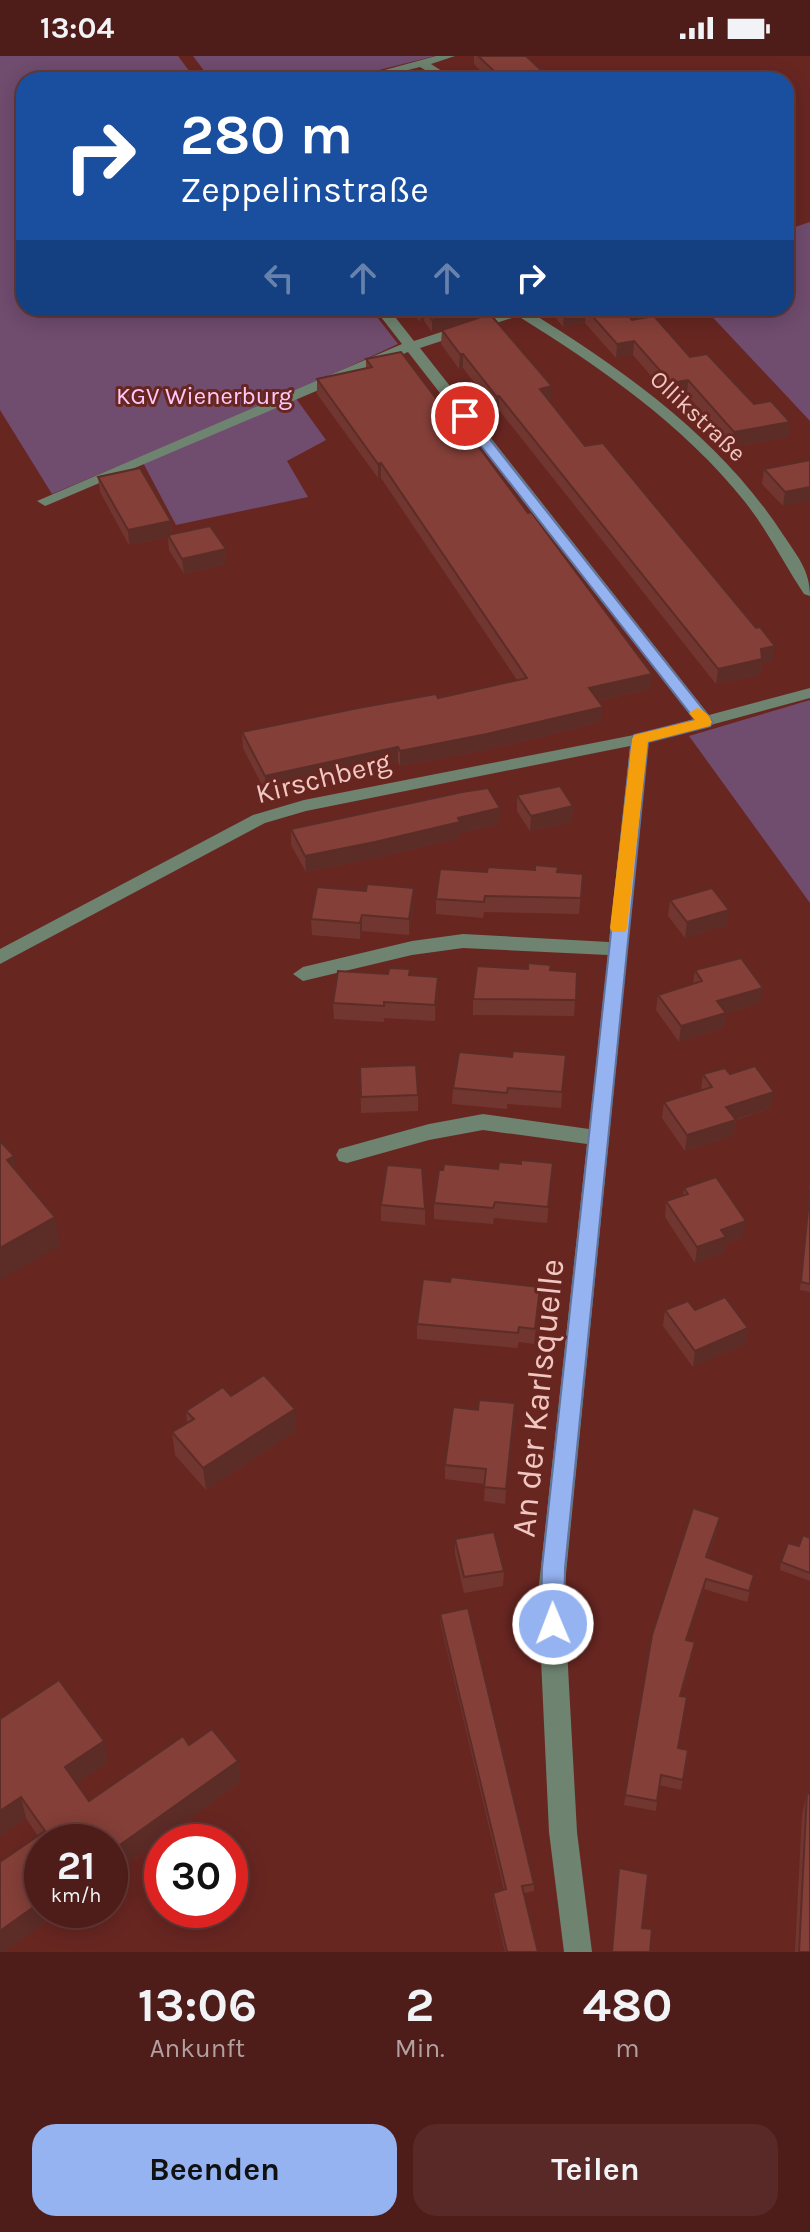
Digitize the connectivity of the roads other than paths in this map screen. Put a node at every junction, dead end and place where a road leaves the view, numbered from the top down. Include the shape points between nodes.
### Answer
1 (449, 56) edge
2 (422, 63) junction
3 (386, 72) edge
4 (437, 72) edge
5 (387, 316) edge
6 (505, 316) edge
7 (533, 316) edge
8 (410, 346) junction
9 (45, 501) dead end
10 (810, 591) edge
11 (810, 693) edge
12 (705, 722) junction
13 (640, 739) junction
14 (616, 949) junction
15 (0, 957) edge
16 (303, 974) dead end
17 (597, 1138) junction
18 (347, 1155) dead end
19 (578, 1952) edge

1 - 2 street
2 - 3 street
2 - 4 street
5 - 8 street
6 - 8 street
7 - 10 street, Ollikstraße via 647,396 702,447 762,515
8 - 9 street
8 - 12 street
11 - 12 street, Kirschberg
12 - 13 street, Kirschberg
13 - 14 street, An der Karlsquelle
13 - 15 street, Kirschberg via 259,819
14 - 16 street via 463,941
14 - 17 street, An der Karlsquelle
17 - 18 street via 483,1122
17 - 19 street, An der Karlsquelle via 551,1594 563,1832

